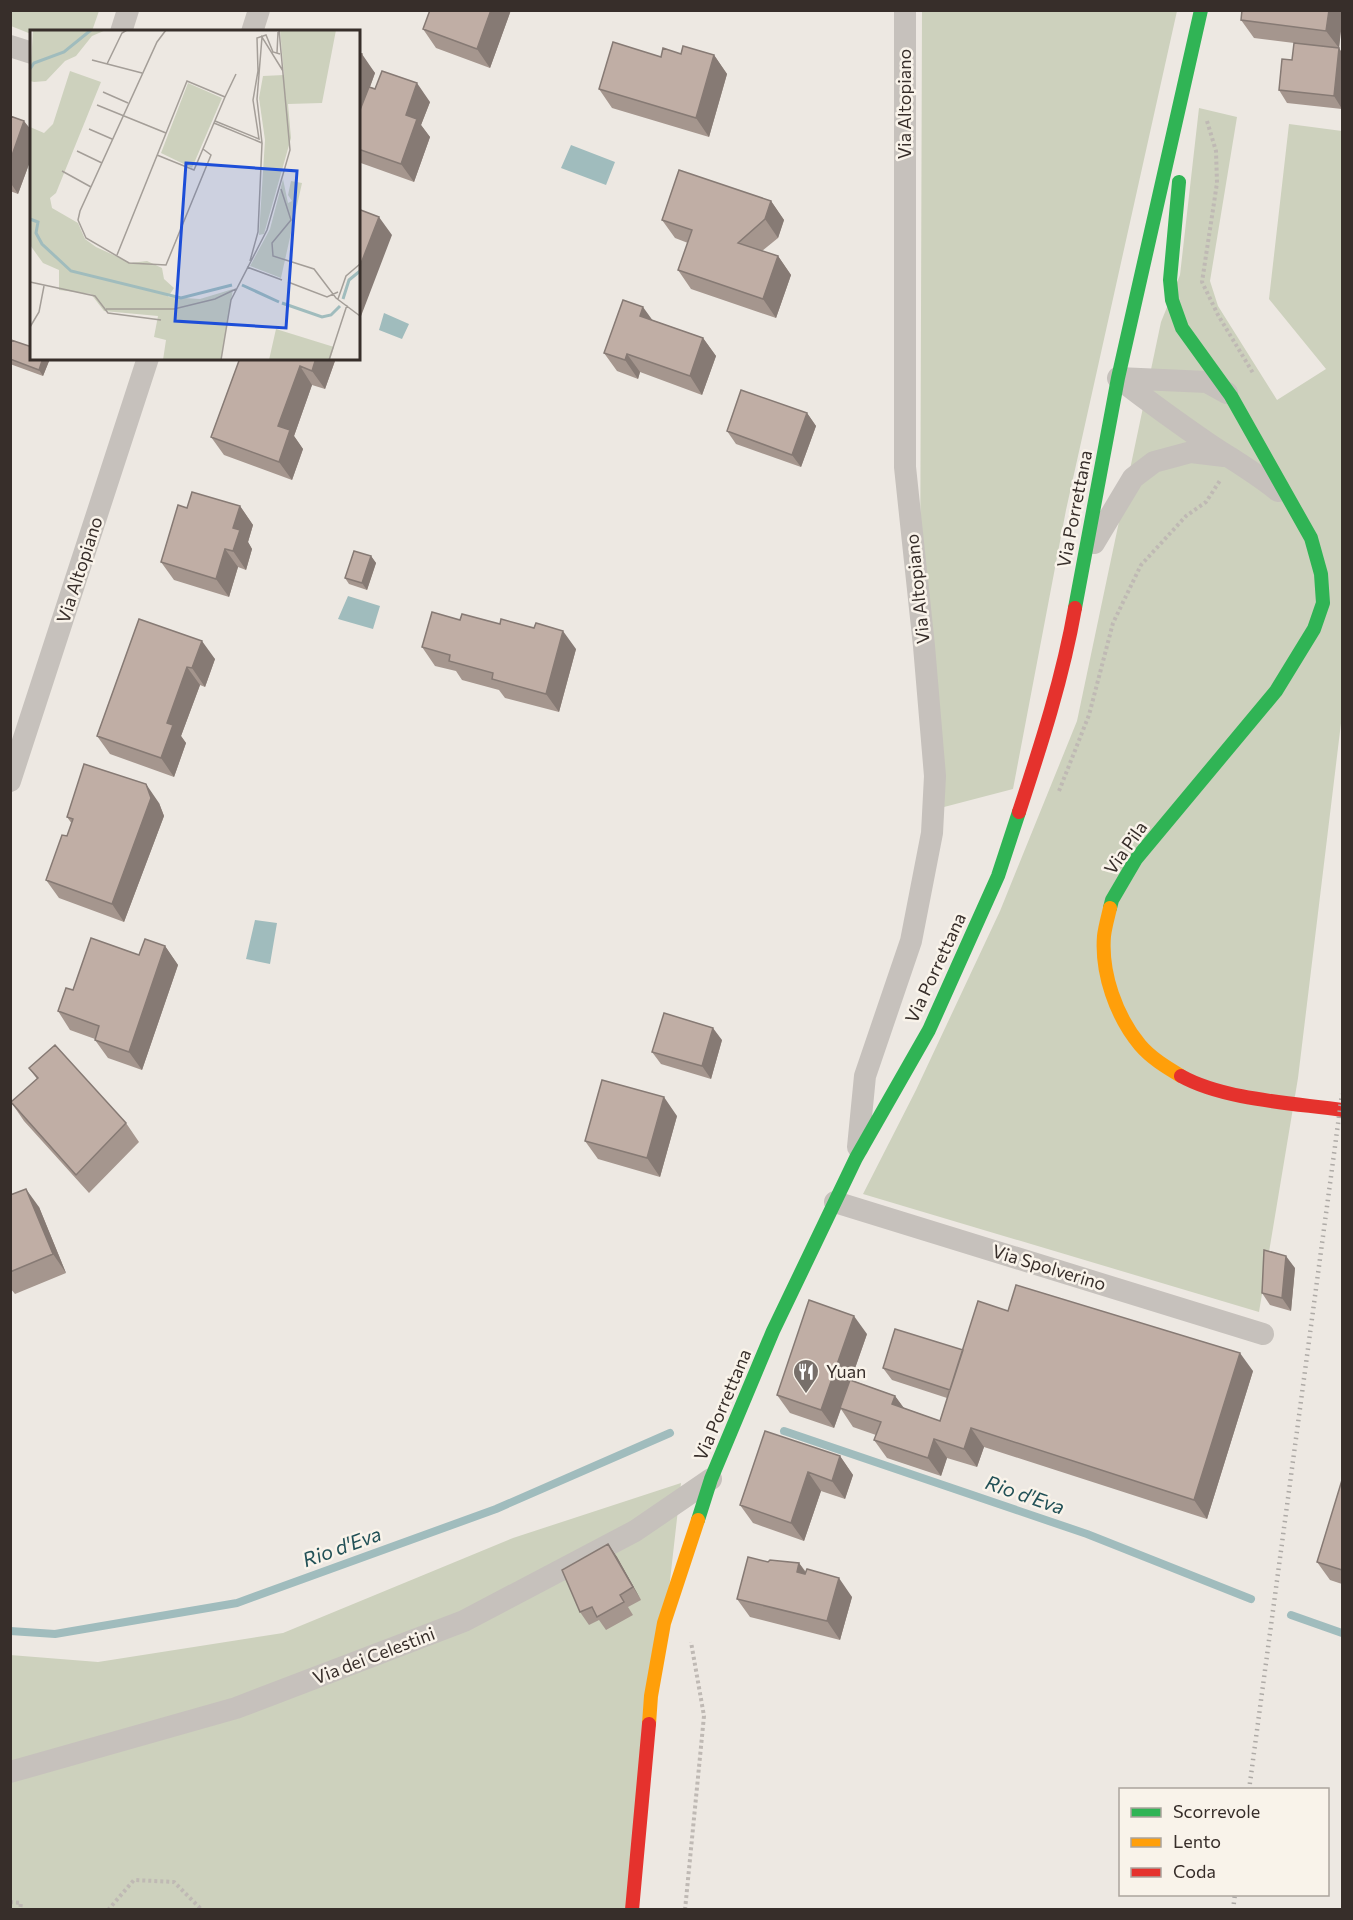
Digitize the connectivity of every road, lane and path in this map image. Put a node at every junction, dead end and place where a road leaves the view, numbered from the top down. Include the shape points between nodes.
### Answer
1 (129, 10) edge
2 (258, 10) edge
3 (905, 10) edge
4 (1201, 10) edge
5 (122, 30) edge
6 (253, 30) edge
7 (10, 46) edge
8 (30, 52) edge
9 (1204, 113) dead end
10 (1174, 130) junction
11 (147, 360) edge
12 (1118, 378) junction
13 (1256, 378) dead end
14 (1231, 396) junction
15 (1229, 457) junction
16 (1291, 502) junction
17 (1082, 565) junction
18 (10, 782) edge
19 (1342, 1110) edge
20 (856, 1158) junction
21 (835, 1202) junction
22 (1263, 1334) dead end
23 (711, 1479) junction
24 (690, 1634) dead end
25 (10, 1772) edge
26 (10, 1902) edge
27 (20, 1910) edge
28 (108, 1910) edge
29 (202, 1910) edge
30 (632, 1910) edge
31 (685, 1910) edge

1 - 5 street
2 - 6 street
3 - 20 street, Via Altopiano via 905,467 935,776 932,833 911,941 865,1076
4 - 10 main road, Via Porrettana
7 - 8 street
9 - 13 path via 1216,151 1217,183 1202,282
10 - 12 main road, Via Porrettana
10 - 14 main road, Via Pila via 1179,185 1170,280 1172,300 1182,328
11 - 18 street, Via Altopiano
12 - 14 street via 1207,382
12 - 15 street
12 - 17 main road, Via Porrettana
14 - 16 main road, Via Pila
15 - 16 street via 1256,472
15 - 17 street via 1191,453 1154,462 1132,478
16 - 19 main road, Via Pila via 1311,538 1321,574 1323,603 1314,629 1276,691 1136,859 1112,900 1104,935 1105,968 1118,1010 1140,1046 1162,1065 1194,1083 1248,1096
17 - 20 main road, Via Porrettana via 1068,648 998,876 929,1030
20 - 21 main road, Via Porrettana
21 - 22 street, Via Spolverino
21 - 23 main road, Via Porrettana via 773,1331
23 - 25 street, Via dei Celestini via 635,1531 464,1621 236,1708
23 - 30 main road, Via Porrettana via 662,1633 651,1696
24 - 31 path via 704,1716
26 - 27 path via 21,1903
28 - 29 path via 134,1880 174,1882

